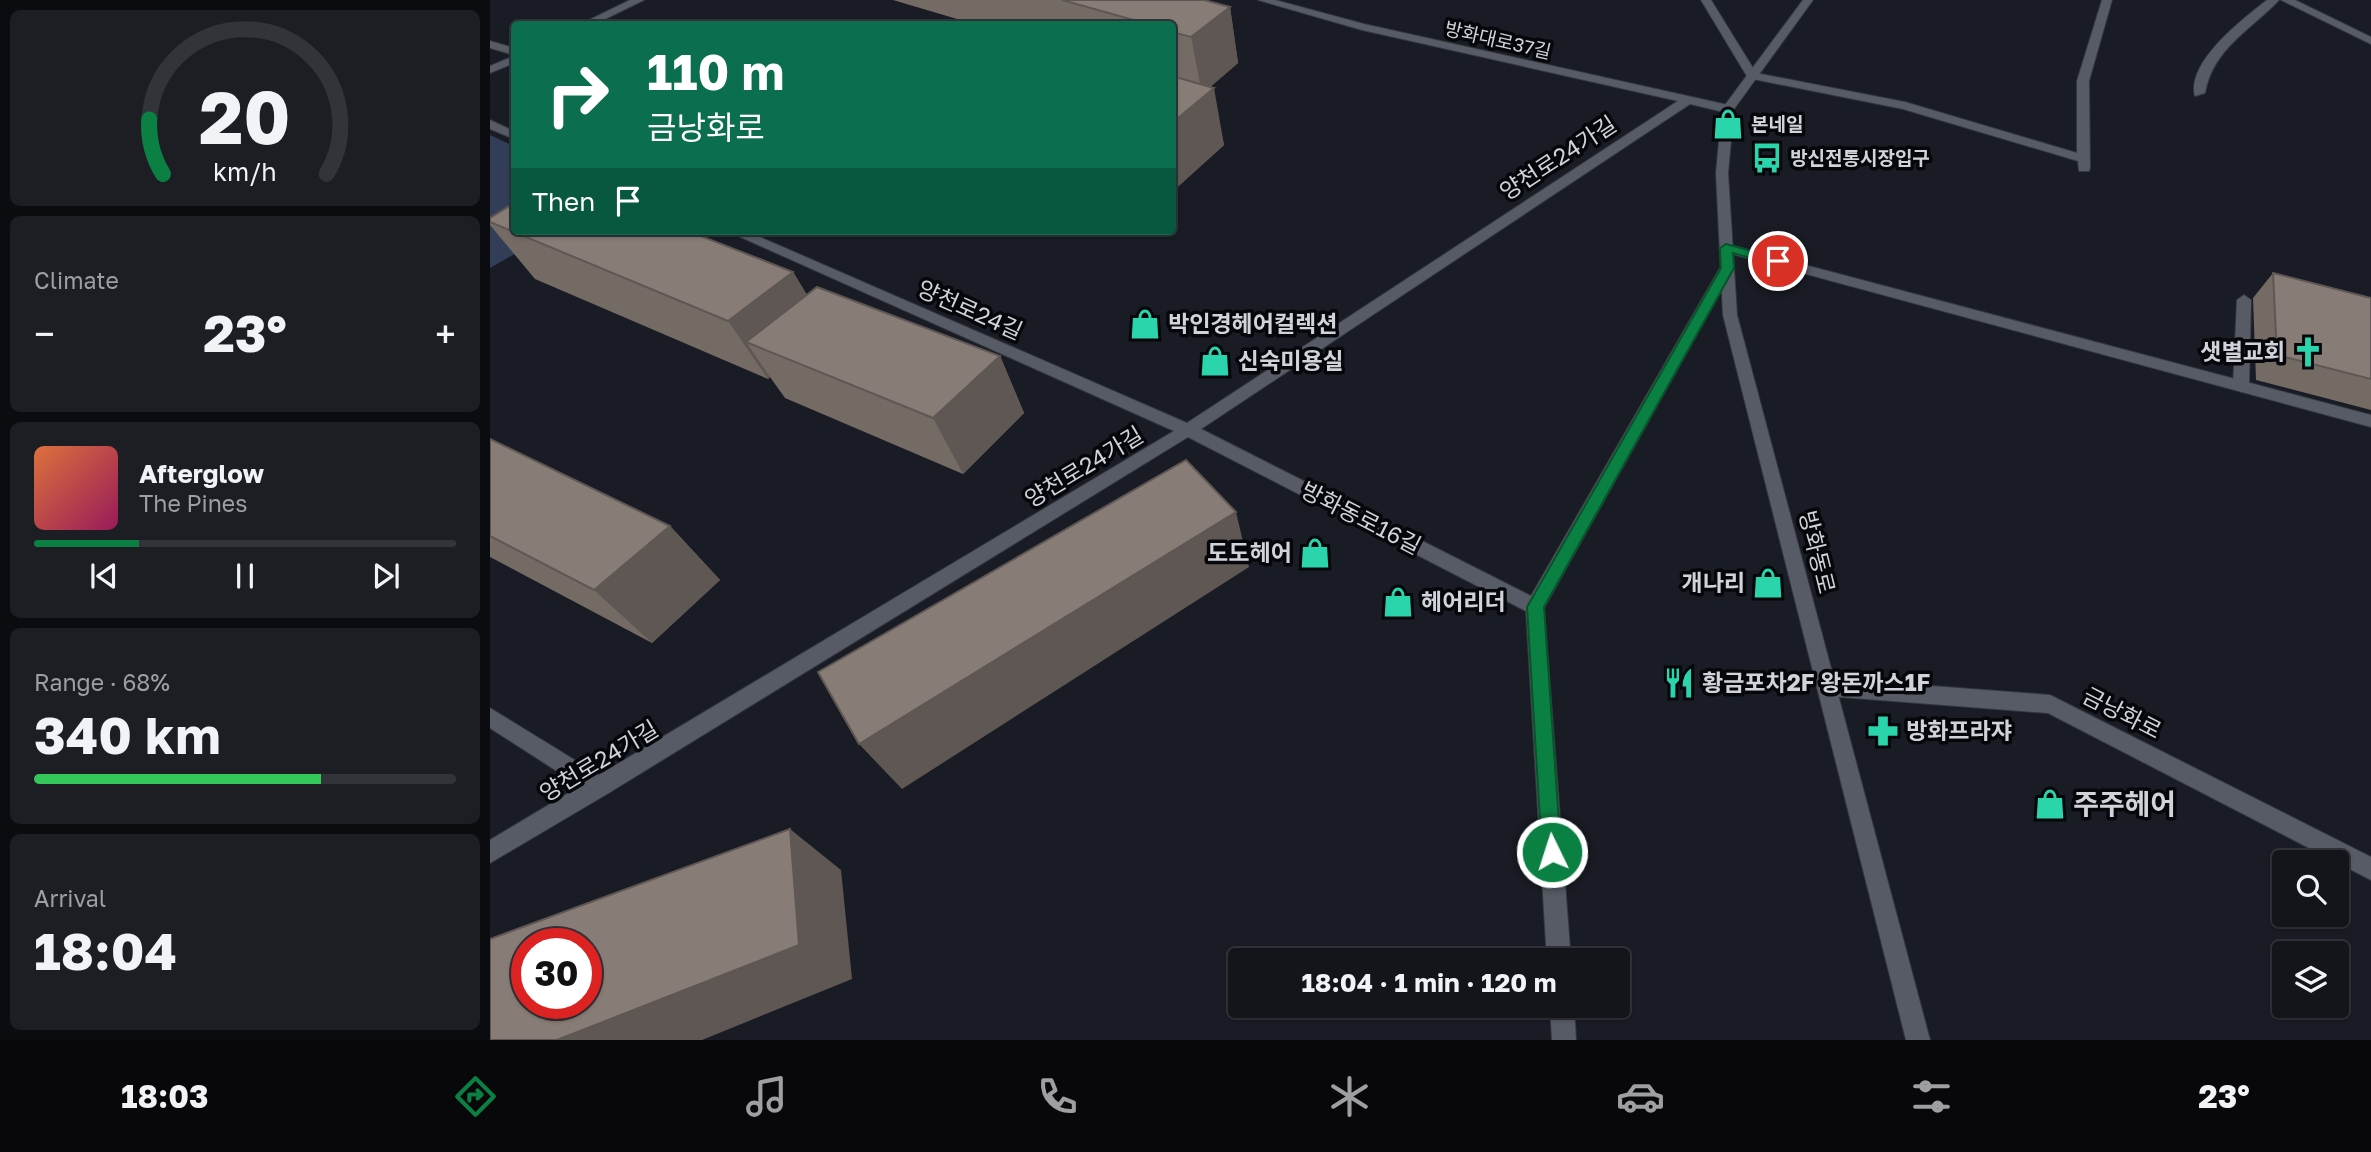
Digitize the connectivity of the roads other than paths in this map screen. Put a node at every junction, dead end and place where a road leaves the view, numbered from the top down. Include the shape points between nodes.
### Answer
1 (639, 0) edge
2 (1263, 0) edge
3 (1706, 0) edge
4 (1808, 0) edge
5 (2106, 0) edge
6 (2274, 0) edge
7 (2287, 0) edge
8 (594, 21) edge
9 (2371, 41) edge
10 (490, 44) edge
11 (511, 51) edge
12 (511, 60) edge
13 (490, 70) edge
14 (1752, 76) junction
15 (2199, 93) dead end
16 (1688, 100) junction
17 (1727, 109) junction
18 (490, 124) edge
19 (511, 134) edge
20 (743, 235) edge
21 (1726, 248) junction
22 (1727, 268) junction
23 (2244, 300) dead end
24 (2241, 386) junction
25 (2371, 421) edge
26 (1188, 430) junction
27 (1535, 607) junction
28 (1826, 687) junction
29 (490, 717) edge
30 (600, 787) junction
31 (490, 852) edge
32 (2371, 869) edge
33 (1558, 948) edge
34 (1563, 1018) edge
35 (1564, 1040) edge
36 (1918, 1040) edge

1 - 8 street
2 - 16 street, 방화대로37길 via 1362,27
3 - 14 street
4 - 14 street
5 - 14 street via 2082,81 2084,165 1905,106
6 - 15 street via 2231,33 2199,80
7 - 9 street
10 - 11 street
12 - 13 street
14 - 17 street
16 - 17 street, 방화대로37길
16 - 26 street, 양천로24가길
17 - 21 street, 방화동로 via 1722,173
18 - 19 street
20 - 26 street, 양천로24길
21 - 22 street, 방화동로
21 - 24 street
22 - 27 street
22 - 28 street, 방화동로 via 1730,315
23 - 24 street
24 - 25 street
26 - 27 street, 방화동로16길
26 - 30 street, 양천로24가길
27 - 33 street
28 - 32 street, 금낭화로 via 2050,704
28 - 36 street, 방화동로
29 - 30 street
30 - 31 street, 양천로24가길
34 - 35 street

